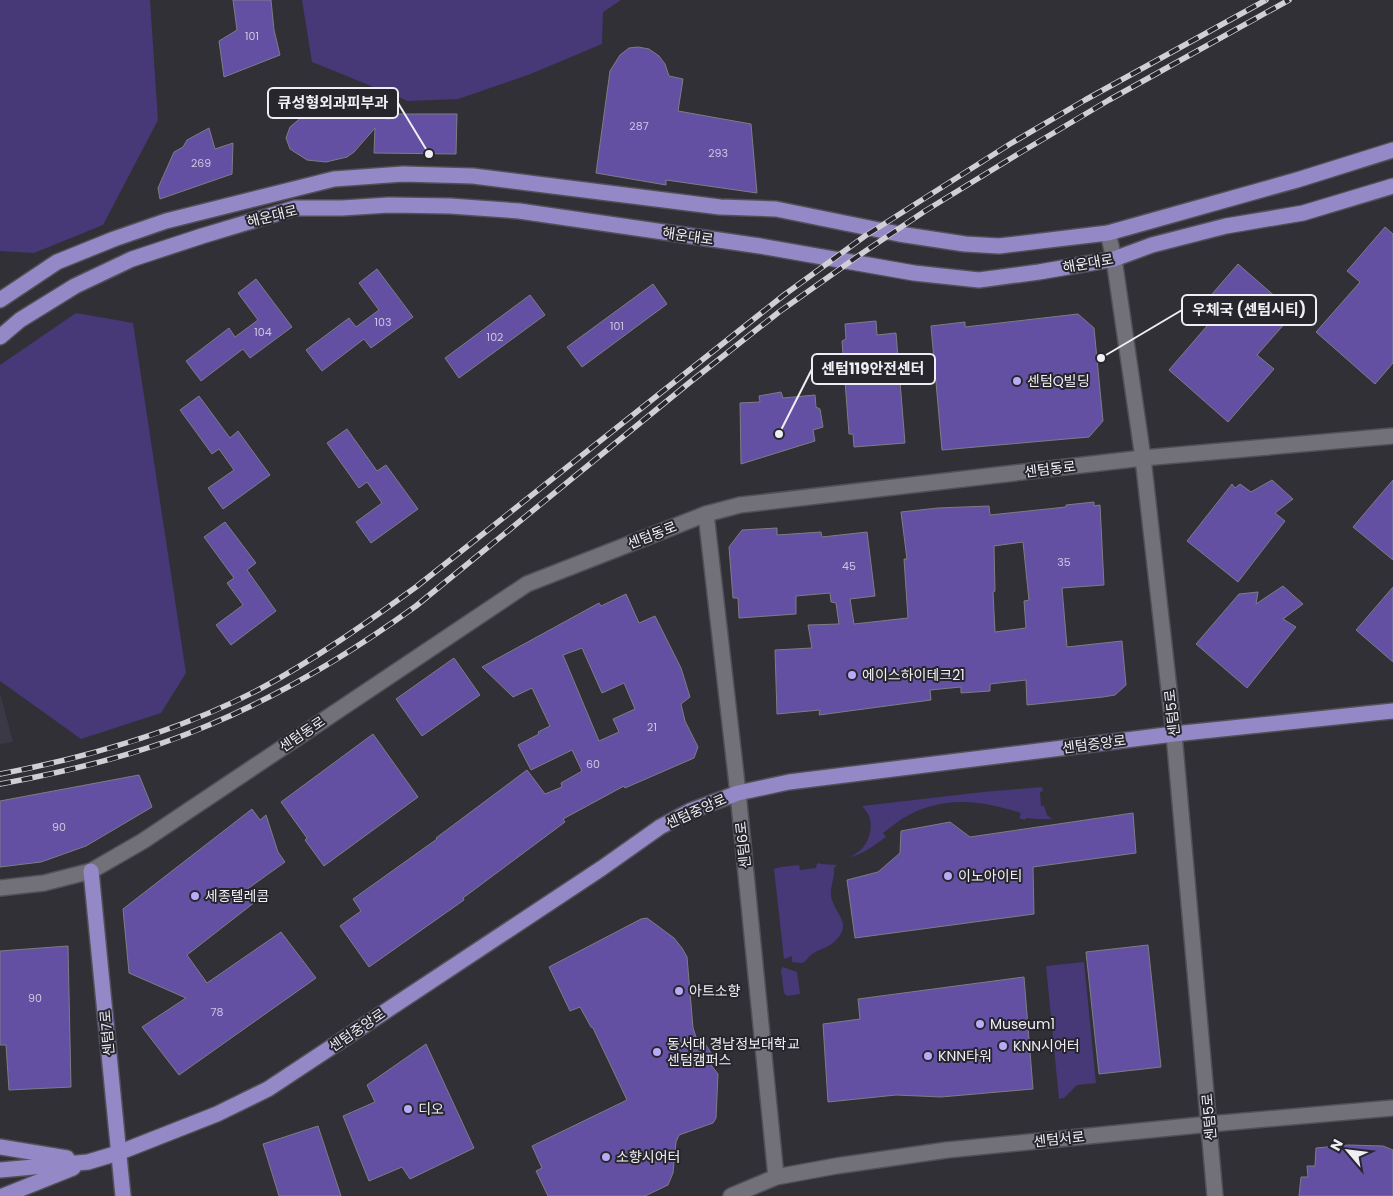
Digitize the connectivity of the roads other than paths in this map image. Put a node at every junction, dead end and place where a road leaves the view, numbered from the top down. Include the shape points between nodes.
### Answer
1 (1393, 150) edge
2 (1393, 186) edge
3 (1108, 233) junction
4 (1114, 259) junction
5 (0, 300) edge
6 (0, 336) edge
7 (1393, 436) edge
8 (1143, 458) junction
9 (706, 514) junction
10 (1393, 711) edge
11 (1174, 734) junction
12 (738, 793) junction
13 (91, 871) junction
14 (0, 888) edge
15 (1393, 1108) edge
16 (1210, 1124) junction
17 (0, 1147) edge
18 (118, 1153) junction
19 (88, 1162) junction
20 (0, 1170) edge
21 (776, 1177) junction
22 (3, 1196) edge
23 (123, 1196) edge
24 (731, 1196) edge
25 (1216, 1196) edge

1 - 3 main road, 해운대로
2 - 4 main road, 해운대로 via 1303,213 1226,226 1152,245
3 - 4 street, 센텀5로
3 - 5 main road, 해운대로 via 999,246 965,244 776,209 720,207 473,176 403,174 334,179 166,221 57,262
4 - 6 main road, 해운대로 via 979,280 914,273 760,246 519,211 389,205 295,208 132,260 75,286
4 - 8 street, 센텀5로
7 - 8 street, 센텀동로
8 - 9 street, 센텀동로 via 740,505
8 - 11 street, 센텀5로
9 - 12 street, 센텀6로
9 - 13 street, 센텀동로 via 527,584 143,841
10 - 11 main road, 센텀중앙로
11 - 12 main road, 센텀중앙로 via 789,782
11 - 16 street, 센텀5로
12 - 18 main road, 센텀중앙로 via 690,811 660,827 268,1089 217,1114
12 - 21 street, 센텀6로
13 - 14 street, 센텀동로 via 44,883
13 - 18 main road, 센텀7로
15 - 16 street, 센텀서로
16 - 21 street, 센텀서로 via 948,1150
16 - 25 street, 센텀5로
17 - 19 main road, 센텀중앙로
18 - 19 main road, 센텀중앙로
18 - 23 main road, 센텀7로
19 - 20 main road, 센텀중앙로
19 - 22 main road, 센텀중앙로
21 - 24 street, 센텀서로

